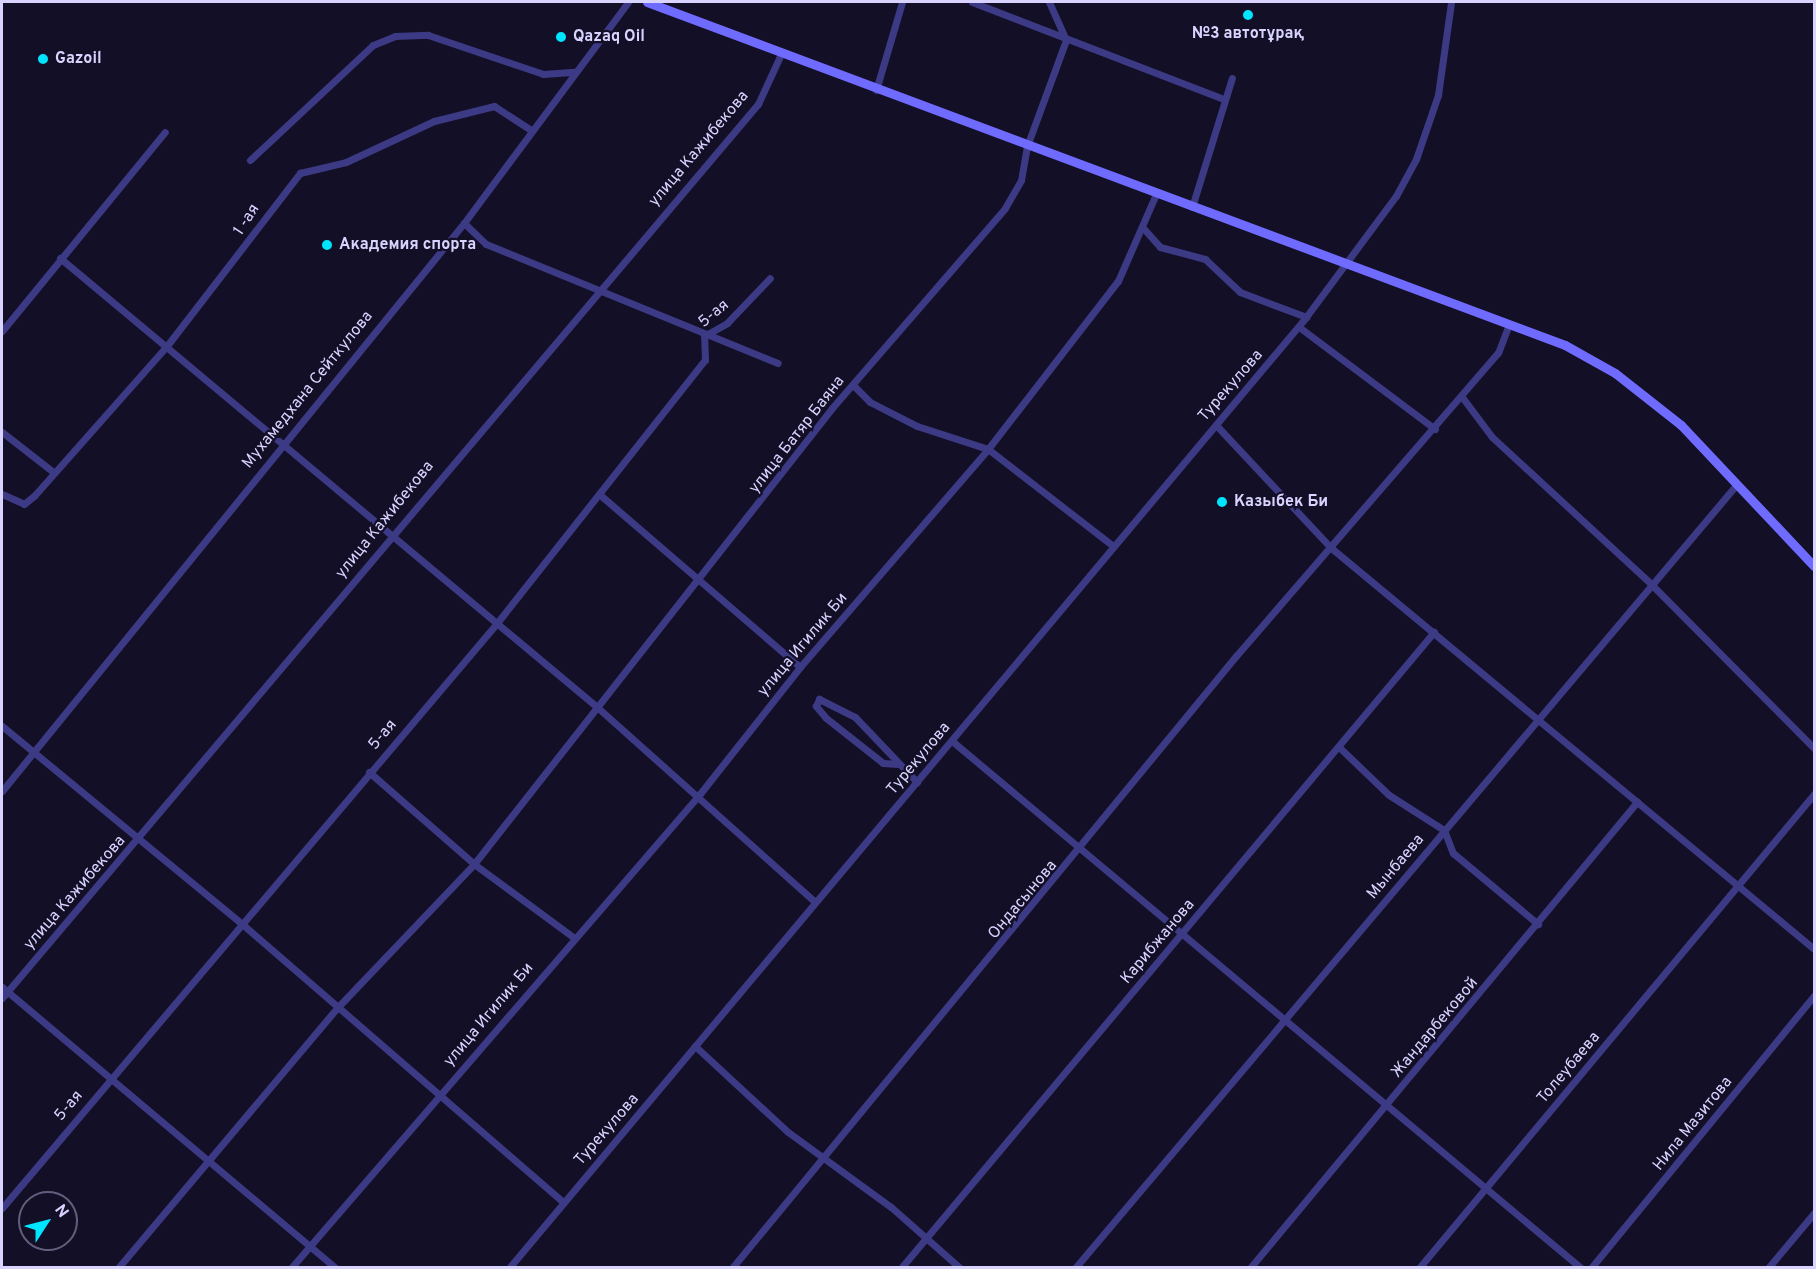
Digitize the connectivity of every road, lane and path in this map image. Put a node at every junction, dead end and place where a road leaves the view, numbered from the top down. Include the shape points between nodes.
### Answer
1 (628, 2) edge
2 (647, 2) edge
3 (902, 2) edge
4 (972, 2) edge
5 (1049, 2) edge
6 (1451, 2) edge
7 (1066, 40) junction
8 (782, 54) junction
9 (575, 72) junction
10 (1232, 78) dead end
11 (876, 90) junction
12 (1223, 99) junction
13 (531, 130) junction
14 (165, 132) dead end
15 (1027, 146) junction
16 (250, 160) dead end
17 (1156, 194) junction
18 (1192, 207) junction
19 (464, 223) junction
20 (1144, 229) junction
21 (60, 258) junction
22 (1344, 262) junction
23 (770, 279) dead end
24 (595, 292) junction
25 (1306, 317) junction
26 (1509, 324) junction
27 (1299, 327) junction
28 (2, 331) edge
29 (704, 336) junction
30 (166, 347) junction
31 (778, 363) dead end
32 (853, 384) junction
33 (1462, 397) junction
34 (1216, 425) junction
35 (1435, 429) junction
36 (2, 432) edge
37 (282, 443) junction
38 (988, 448) junction
39 (52, 471) junction
40 (1737, 484) junction
41 (2, 494) edge
42 (599, 494) junction
43 (391, 535) junction
44 (1113, 546) junction
45 (1330, 547) junction
46 (1815, 566) edge
47 (701, 579) junction
48 (1650, 583) junction
49 (496, 623) junction
50 (1434, 632) junction
51 (800, 667) junction
52 (597, 707) junction
53 (1537, 717) junction
54 (2, 726) edge
55 (952, 741) junction
56 (1815, 748) edge
57 (1341, 749) junction
58 (34, 752) junction
59 (898, 764) junction
60 (369, 772) junction
61 (917, 782) junction
62 (2, 791) edge
63 (1815, 794) edge
64 (699, 795) junction
65 (1637, 802) junction
66 (1444, 830) junction
67 (141, 839) junction
68 (1081, 850) junction
69 (474, 864) junction
70 (1740, 885) junction
71 (815, 902) junction
72 (241, 923) junction
73 (1538, 924) junction
74 (1182, 935) junction
75 (573, 937) junction
76 (1815, 949) edge
77 (4, 989) edge
78 (1815, 996) edge
79 (2, 998) edge
80 (337, 1008) junction
81 (1285, 1021) junction
82 (695, 1046) junction
83 (110, 1078) junction
84 (441, 1094) junction
85 (1386, 1107) junction
86 (826, 1158) junction
87 (208, 1159) junction
88 (1484, 1189) junction
89 (563, 1202) junction
90 (2, 1208) edge
91 (1815, 1213) edge
92 (923, 1237) junction
93 (310, 1244) junction
94 (118, 1268) edge
95 (291, 1268) edge
96 (336, 1268) edge
97 (509, 1268) edge
98 (732, 1268) edge
99 (901, 1268) edge
100 (960, 1268) edge
101 (1075, 1268) edge
102 (1250, 1268) edge
103 (1419, 1268) edge
104 (1581, 1268) edge
105 (1591, 1268) edge
106 (1768, 1268) edge

1 - 9 street, Мухамедхана Сейткулова
2 - 8 main road
3 - 11 street
4 - 7 street
5 - 7 street
6 - 22 street, Турекулова via 1438,95 1416,159 1396,196
7 - 12 street
7 - 15 street, улица Батяр Баяна
8 - 11 main road
8 - 24 street, улица Кажибекова via 758,104
9 - 13 street, Мухамедхана Сейткулова
9 - 16 street via 543,74 428,35 395,36 373,45
10 - 12 street
11 - 15 main road
12 - 18 street
13 - 19 street, Мухамедхана Сейткулова
13 - 30 street, 1 -ая via 494,106 434,121 346,162 300,173
14 - 21 street
15 - 17 main road
15 - 32 street, улица Батяр Баяна via 1021,180 1005,208
17 - 18 main road
17 - 20 street, улица Игилик Би
18 - 22 main road
19 - 24 street via 486,244
19 - 37 street, Мухамедхана Сейткулова
20 - 25 street via 1160,247 1205,260 1240,292
20 - 38 street, улица Игилик Би via 1118,281
21 - 28 street
21 - 30 street
22 - 25 street, Турекулова
22 - 26 main road
23 - 29 street, 5-ая via 727,323
24 - 29 street
24 - 43 street, улица Кажибекова
25 - 27 street, Турекулова
26 - 33 street, Ондасынова via 1498,353
26 - 40 main road via 1565,345 1615,373 1681,425
27 - 34 street, Турекулова
27 - 35 street
29 - 31 street
29 - 42 street, 5-ая via 705,360
30 - 37 street
30 - 39 street, 1 -ая
32 - 38 street via 870,402 917,426
32 - 47 street, улица Батяр Баяна
33 - 35 street, Ондасынова
33 - 48 street via 1492,437
34 - 44 street, Турекулова
34 - 45 street
35 - 45 street, Ондасынова
36 - 39 street
37 - 43 street
37 - 58 street, Мухамедхана Сейткулова
38 - 44 street
38 - 51 street, улица Игилик Би
39 - 41 street, 1 -ая via 24,504
40 - 46 main road
40 - 48 street, Мынбаева
42 - 47 street
42 - 49 street, 5-ая
43 - 49 street
43 - 67 street, улица Кажибекова
44 - 55 street, Турекулова
45 - 50 street
45 - 68 street, Ондасынова
47 - 51 street
47 - 52 street, улица Батяр Баяна
48 - 53 street, Мынбаева
48 - 56 street
49 - 52 street
49 - 60 street, 5-ая
50 - 53 street
50 - 57 street, Карибжанова
51 - 64 street, улица Игилик Би
52 - 64 street
52 - 69 street, улица Батяр Баяна
53 - 65 street
53 - 66 street, Мынбаева
54 - 58 street
55 - 61 street, Турекулова
55 - 68 street
57 - 66 street via 1389,795
57 - 74 street, Карибжанова
58 - 62 street, Мухамедхана Сейткулова
58 - 67 street
59 - 59 street via 883,763 826,718 816,706 819,699 855,717
59 - 61 street
60 - 69 street
60 - 72 street, 5-ая
61 - 71 street, Турекулова
63 - 70 street, Толеубаева
64 - 71 street
64 - 75 street, улица Игилик Би
65 - 70 street
65 - 73 street, Жандарбековой
66 - 73 street via 1453,853
66 - 81 street, Мынбаева
67 - 72 street
67 - 77 street, улица Кажибекова
68 - 74 street
68 - 86 street, Ондасынова
69 - 75 street
69 - 80 street, улица Батяр Баяна
70 - 76 street
70 - 88 street, Толеубаева
71 - 82 street, Турекулова
72 - 80 street
72 - 83 street, 5-ая
73 - 85 street, Жандарбековой
74 - 81 street
74 - 92 street, Карибжанова
75 - 84 street, улица Игилик Би
77 - 79 street, улица Кажибекова
77 - 83 street
78 - 105 street, Нила Мазитова
80 - 84 street
80 - 87 street, улица Батяр Баяна
81 - 85 street
81 - 101 street, Мынбаева
82 - 86 street via 788,1132
82 - 89 street, Турекулова
83 - 87 street
83 - 90 street, 5-ая
84 - 89 street
84 - 93 street, улица Игилик Би
85 - 88 street
85 - 102 street, Жандарбековой
86 - 92 street
86 - 98 street, Ондасынова
87 - 93 street
87 - 94 street, улица Батяр Баяна
88 - 103 street, Толеубаева
88 - 104 street
89 - 97 street, Турекулова
91 - 106 street
92 - 99 street, Карибжанова
92 - 100 street
93 - 95 street, улица Игилик Би
93 - 96 street

